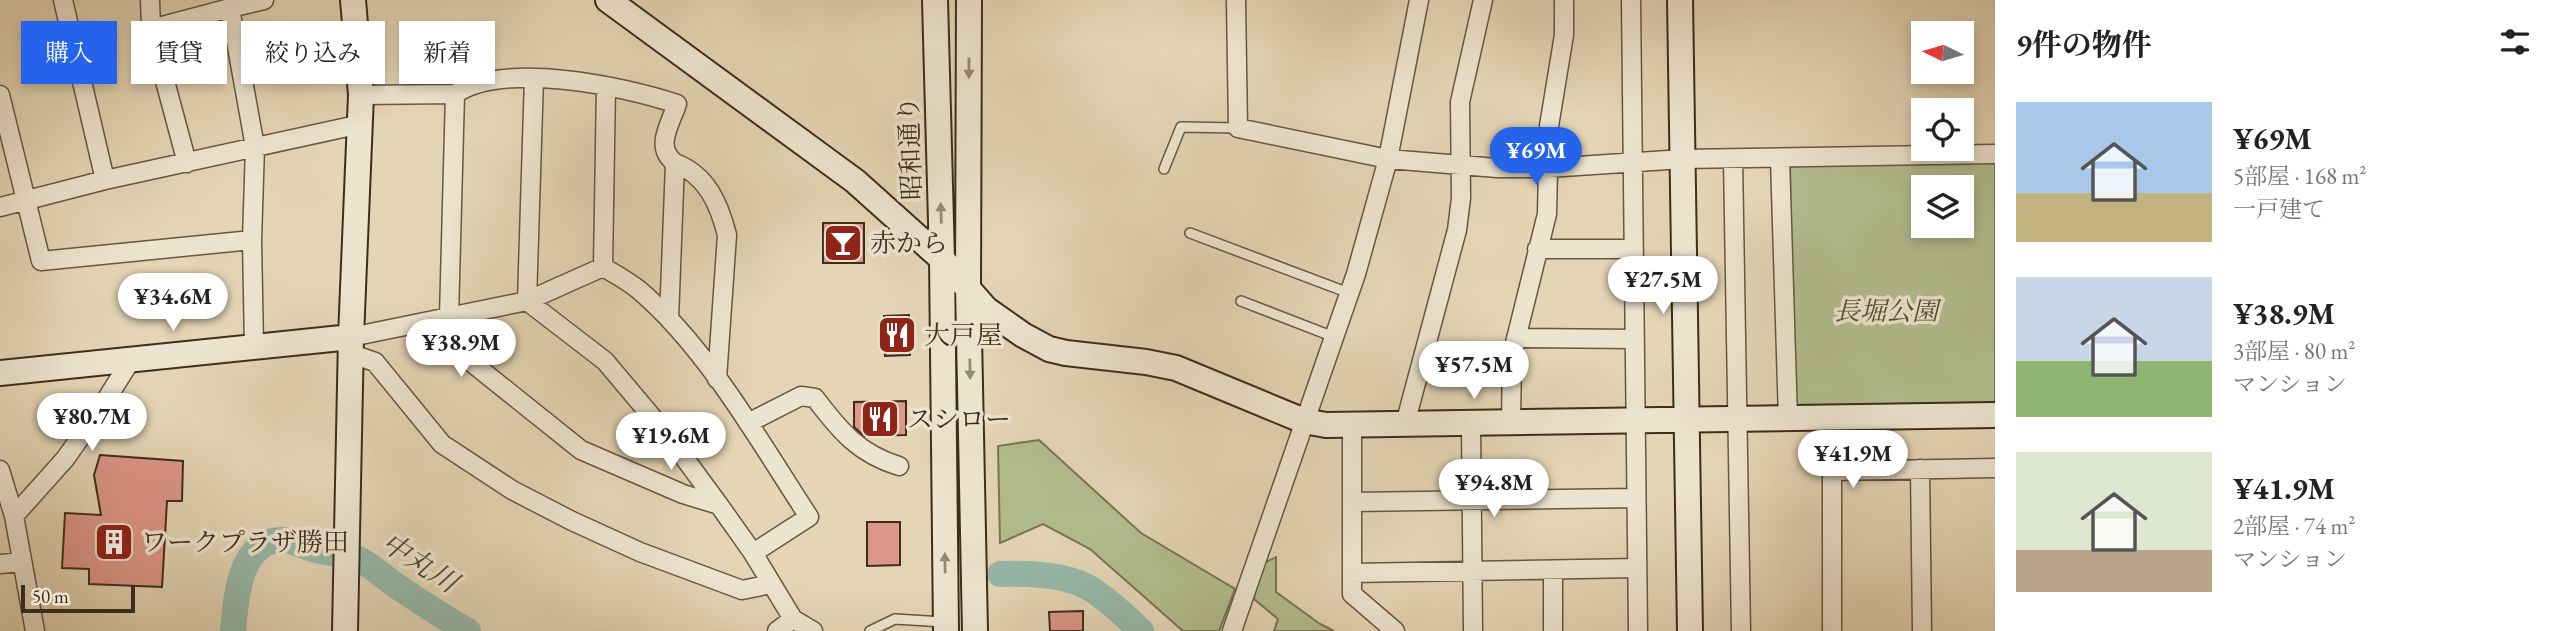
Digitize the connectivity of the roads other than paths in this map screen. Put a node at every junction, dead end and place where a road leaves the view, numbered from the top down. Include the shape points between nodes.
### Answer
1 (63, 0) edge
2 (150, 0) edge
3 (264, 0) edge
4 (353, 0) edge
5 (608, 0) edge
6 (935, 0) edge
7 (969, 0) edge
8 (1236, 0) edge
9 (1419, 0) edge
10 (1483, 0) edge
11 (1563, 0) edge
12 (1631, 0) edge
13 (1680, 0) edge
14 (230, 8) junction
15 (151, 21) edge
16 (181, 21) edge
17 (534, 78) junction
18 (166, 84) edge
19 (606, 86) junction
20 (361, 94) junction
21 (455, 94) junction
22 (0, 95) edge
23 (361, 124) junction
24 (1238, 128) junction
25 (255, 147) junction
26 (1995, 154) edge
27 (1388, 159) junction
28 (1683, 159) junction
29 (1733, 159) junction
30 (1780, 159) junction
31 (187, 163) junction
32 (675, 163) junction
33 (1634, 163) junction
34 (1461, 165) junction
35 (1548, 168) junction
36 (1164, 169) dead end
37 (105, 180) junction
38 (25, 202) junction
39 (0, 207) edge
40 (1190, 233) dead end
41 (252, 240) junction
42 (1537, 248) junction
43 (1634, 249) junction
44 (942, 259) junction
45 (603, 267) junction
46 (968, 287) junction
47 (1349, 293) junction
48 (527, 301) junction
49 (1241, 301) dead end
50 (449, 317) junction
51 (669, 319) junction
52 (1334, 337) junction
53 (1516, 338) junction
54 (1635, 339) junction
55 (351, 346) junction
56 (254, 347) junction
57 (131, 360) junction
58 (0, 373) edge
59 (717, 379) junction
60 (1995, 415) edge
61 (1788, 419) junction
62 (1739, 420) junction
63 (1304, 421) junction
64 (1688, 421) junction
65 (1635, 422) junction
66 (748, 423) junction
67 (1511, 423) junction
68 (1405, 424) junction
69 (1471, 424) junction
70 (1352, 425) junction
71 (899, 466) dead end
72 (1995, 468) edge
73 (1920, 470) junction
74 (0, 473) edge
75 (1636, 498) junction
76 (1471, 501) junction
77 (1352, 502) junction
78 (719, 505) junction
79 (13, 516) junction
80 (753, 552) junction
81 (21, 562) junction
82 (0, 564) edge
83 (1637, 568) junction
84 (1553, 570) junction
85 (1473, 571) junction
86 (1352, 573) junction
87 (771, 584) junction
88 (793, 618) junction
89 (345, 622) edge
90 (946, 627) edge
91 (35, 631) edge
92 (776, 631) edge
93 (813, 631) edge
94 (870, 631) edge
95 (975, 631) edge
96 (1231, 631) edge
97 (1395, 631) edge
98 (1473, 631) edge
99 (1553, 631) edge
100 (1638, 631) edge
101 (1690, 631) edge
102 (1741, 631) edge
103 (1832, 631) edge
104 (1922, 631) edge

1 - 37 street
2 - 15 street
3 - 14 street
4 - 20 street
5 - 44 street via 855,181
44 -> 6 street, 昭和通り
7 -> 46 street
8 - 24 street
9 - 27 street
10 - 34 street via 1460,102
11 - 35 street via 1564,35 1549,126
12 - 33 street
13 - 28 street
14 - 16 street
14 - 25 street
17 - 19 street
17 - 21 street via 495,79
17 - 48 street
18 - 31 street
19 - 32 street via 677,104 663,146 666,157
19 - 45 street
20 - 21 street
20 - 23 street
21 - 50 street
22 - 38 street
23 - 25 street
23 - 55 street
24 - 27 street
24 - 36 lane via 1181,127
25 - 31 street
25 - 41 street
26 - 30 street
27 - 34 street
27 - 47 street
28 - 29 street
28 - 33 street
28 - 64 street
29 - 30 street
29 - 62 street
30 - 61 street
31 - 37 street
32 - 51 street
32 - 59 street via 690,169 707,186 727,235
33 - 35 street
33 - 43 street
34 - 35 street
34 - 68 street via 1457,230
35 - 42 street via 1547,214
37 - 38 street
38 - 39 street
38 - 41 street via 41,261
40 - 47 lane
41 - 56 street
42 - 43 street
42 - 53 street
43 - 54 street
44 - 46 street
90 -> 44 street, 昭和通り
45 - 48 street
45 - 51 street via 637,289
46 - 63 street via 986,309 1049,349 1176,368
46 -> 95 street
47 - 52 street
48 - 50 street
48 - 78 street via 606,361
49 - 52 lane
50 - 55 street
50 - 78 street via 471,362 581,450
51 - 59 street
52 - 63 street
53 - 54 street
53 - 67 street
54 - 65 street
55 - 56 street
55 - 87 street via 375,362 442,444 512,489 640,552 742,590
55 - 89 street
56 - 57 street
57 - 58 street
57 - 79 street via 65,459
59 - 66 street
60 - 61 street
61 - 62 street
62 - 64 street
62 - 102 street
63 - 70 street
63 - 96 street
64 - 65 street
64 - 101 street
65 - 67 street
65 - 75 street
66 - 71 street via 800,396 815,398 855,445
66 - 80 street via 809,517
67 - 69 street
68 - 69 street
68 - 70 street
69 - 76 street
70 - 77 street
72 - 73 street
73 - 103 street via 1832,471
73 - 104 street
74 - 79 street
75 - 76 street
75 - 83 street
76 - 77 street
76 - 85 street
77 - 86 street
78 - 80 street
79 - 81 street
80 - 87 street
81 - 82 street
81 - 91 street
83 - 84 street
83 - 100 street
84 - 85 street
84 - 99 street
85 - 86 street
85 - 98 street
86 - 97 street via 1352,594
87 - 88 street
88 - 92 street
88 - 93 street
90 - 94 lane via 895,618

